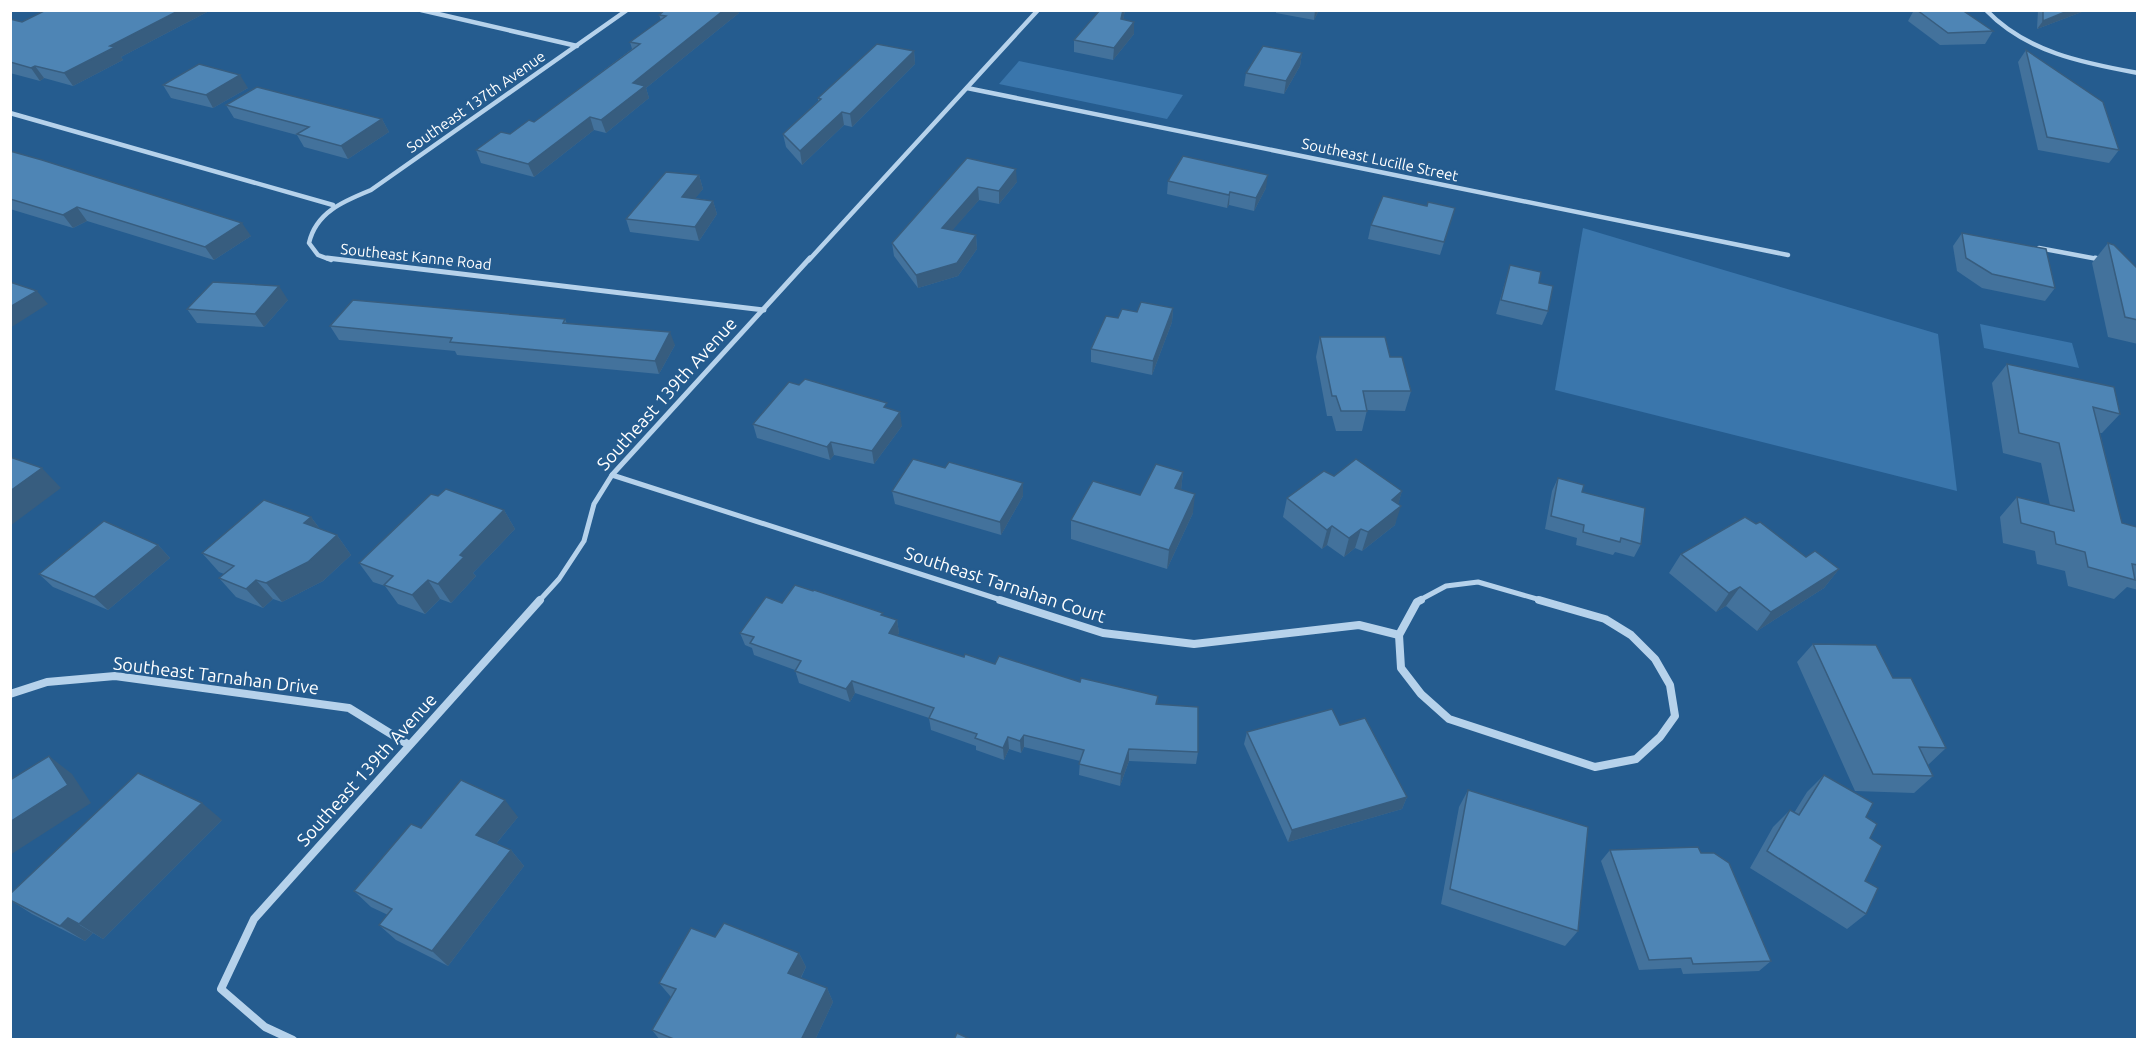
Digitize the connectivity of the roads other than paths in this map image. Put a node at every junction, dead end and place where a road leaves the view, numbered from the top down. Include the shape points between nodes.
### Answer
1 (421, 10) edge
2 (627, 10) edge
3 (1038, 10) edge
4 (1986, 10) edge
5 (577, 46) junction
6 (2138, 73) edge
7 (967, 88) junction
8 (10, 113) edge
9 (333, 206) junction
10 (2034, 247) edge
11 (1788, 255) dead end
12 (2115, 262) edge
13 (764, 310) junction
14 (612, 475) junction
15 (1399, 635) junction
16 (10, 694) edge
17 (409, 745) junction
18 (292, 1040) edge

1 - 5 street
2 - 5 street, Southeast 137th Avenue
3 - 7 street, Southeast 139th Avenue
4 - 6 street via 2021,39 2051,52
5 - 9 street, Southeast 137th Avenue via 371,190
7 - 11 street, Southeast Lucille Street
7 - 13 street, Southeast 139th Avenue
8 - 9 street
9 - 13 street, Southeast Kanne Road via 309,234 309,243 318,255 334,261
10 - 12 street
13 - 14 street, Southeast 139th Avenue
14 - 15 street, Southeast Tarnahan Court via 1103,633 1194,644 1359,625
14 - 17 street, Southeast 139th Avenue via 594,504 585,541 559,579
15 - 15 street via 1401,668 1421,694 1449,719 1595,767 1636,759 1675,716 1670,685 1655,659 1631,635 1605,619 1478,582 1446,586 1417,602
16 - 17 street, Southeast Tarnahan Drive via 47,682 115,676 349,708
17 - 18 street, Southeast 139th Avenue via 254,919 221,989 266,1026

